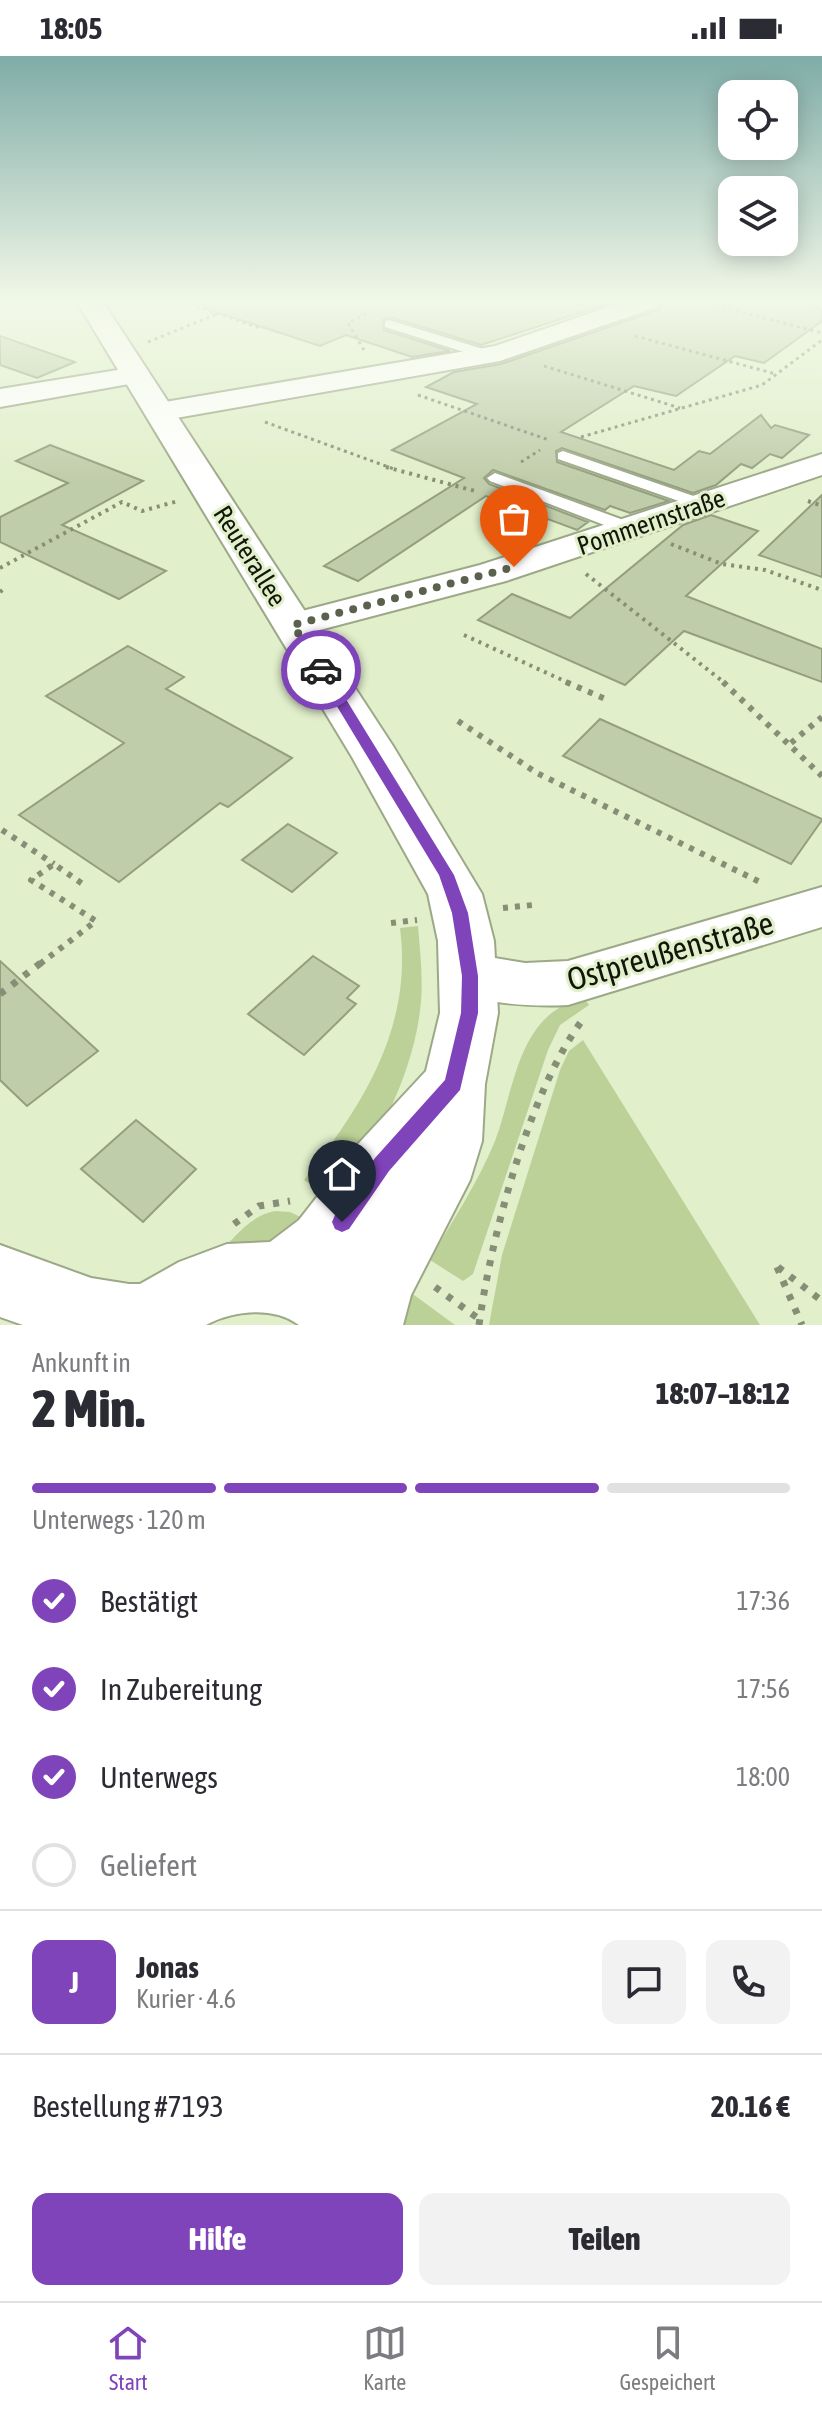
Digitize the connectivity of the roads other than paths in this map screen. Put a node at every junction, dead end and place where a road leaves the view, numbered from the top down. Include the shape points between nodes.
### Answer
1 (454, 361) edge
2 (128, 363) joint
3 (0, 398) edge
4 (159, 412) junction
5 (562, 450) road end
6 (822, 464) edge
7 (495, 478) dead end
8 (702, 504) junction
9 (631, 529) junction
10 (293, 625) junction
11 (822, 907) edge
12 (470, 976) junction
13 (454, 1084) junction
14 (282, 1278) junction
15 (0, 1281) edge
16 (151, 1323) edge
17 (352, 1325) edge
18 (366, 1325) edge

1 - 4 street
2 - 3 street
2 - 4 street, Reuterallee
4 - 10 street, Reuterallee
5 - 8 lane
6 - 8 street, Pommernstraße
7 - 9 lane
8 - 9 street, Pommernstraße
9 - 10 street, Pommernstraße
10 - 12 street, Reuterallee via 446,875 460,913
11 - 12 street, Ostpreußenstraße via 568,983 525,985
12 - 13 street, Reuterallee via 469,1013
13 - 14 street via 390,1155 324,1244
13 - 18 street, Reuterallee via 450,1141 437,1180 379,1282
14 - 16 street via 226,1279 198,1289
14 - 17 street via 314,1289
15 - 16 street via 103,1320

